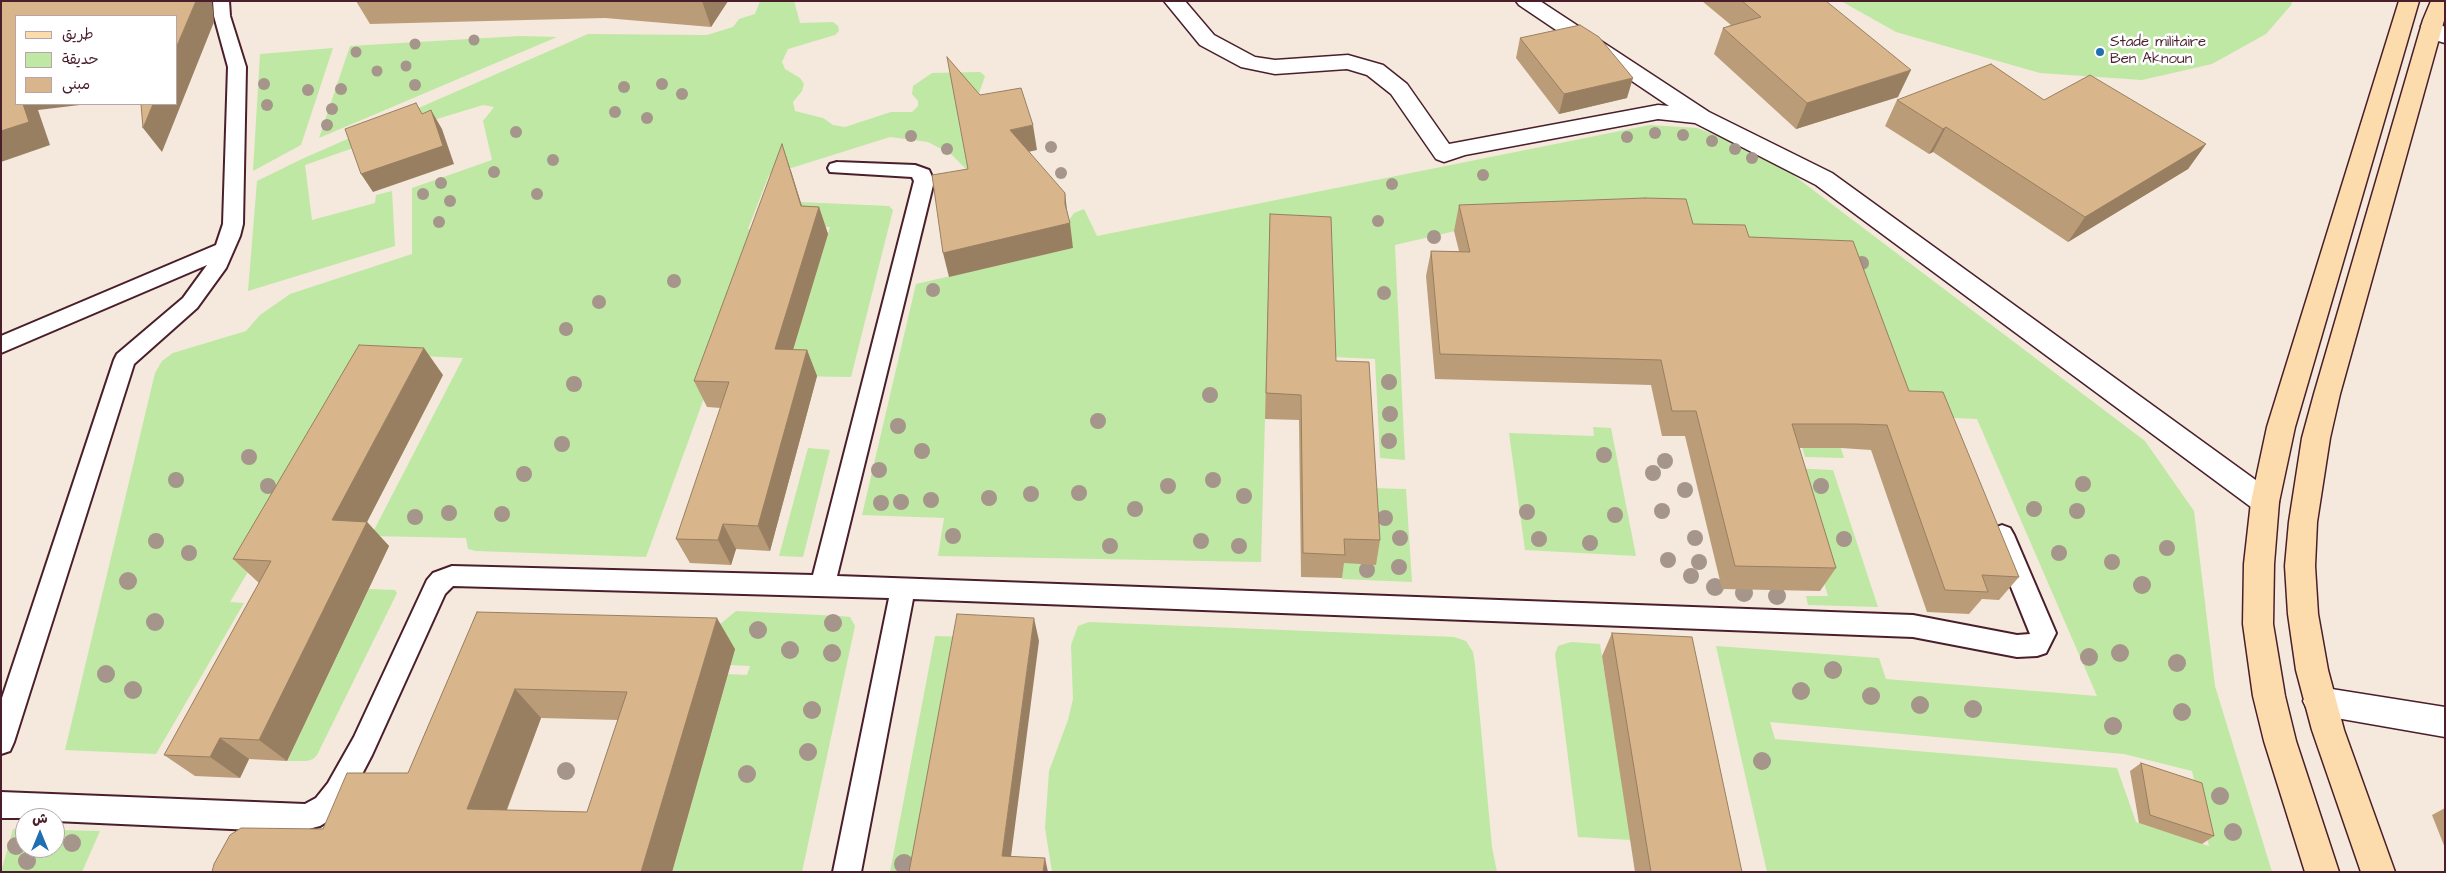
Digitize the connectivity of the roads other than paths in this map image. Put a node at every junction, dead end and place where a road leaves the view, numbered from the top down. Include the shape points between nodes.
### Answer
1 (221, 1) edge
2 (1174, 1) edge
3 (1526, 1) edge
4 (2409, 1) edge
5 (2441, 1) edge
6 (2438, 32) edge
7 (1701, 117) junction
8 (837, 168) dead end
9 (225, 249) junction
10 (1, 345) edge
11 (2265, 502) junction
12 (1994, 517) edge
13 (822, 586) junction
14 (903, 588) junction
15 (2319, 701) junction
16 (2445, 722) edge
17 (1, 742) edge
18 (1, 805) edge
19 (847, 872) edge
20 (2322, 872) edge
21 (2378, 872) edge

1 - 9 lane via 222,16 237,67 233,224
2 - 7 street via 1207,40 1249,62 1275,68 1348,62 1375,70 1399,89 1444,154 1461,148 1658,112
3 - 7 street
4 - 11 main road via 2281,427
5 - 6 main road
6 - 15 main road via 2316,438 2300,566 2303,614
7 - 11 street via 1824,179
8 - 13 lane via 915,171 922,174 924,181
9 - 10 lane
9 - 17 lane via 190,303 125,360
11 - 20 main road via 2259,564 2258,624 2262,659 2280,742
12 - 14 lane via 2043,633 2036,644 2017,646 1913,626
13 - 14 lane
13 - 18 lane via 452,576 436,587 342,785 326,807 310,817 297,819
14 - 19 lane
15 - 16 street
15 - 21 main road

